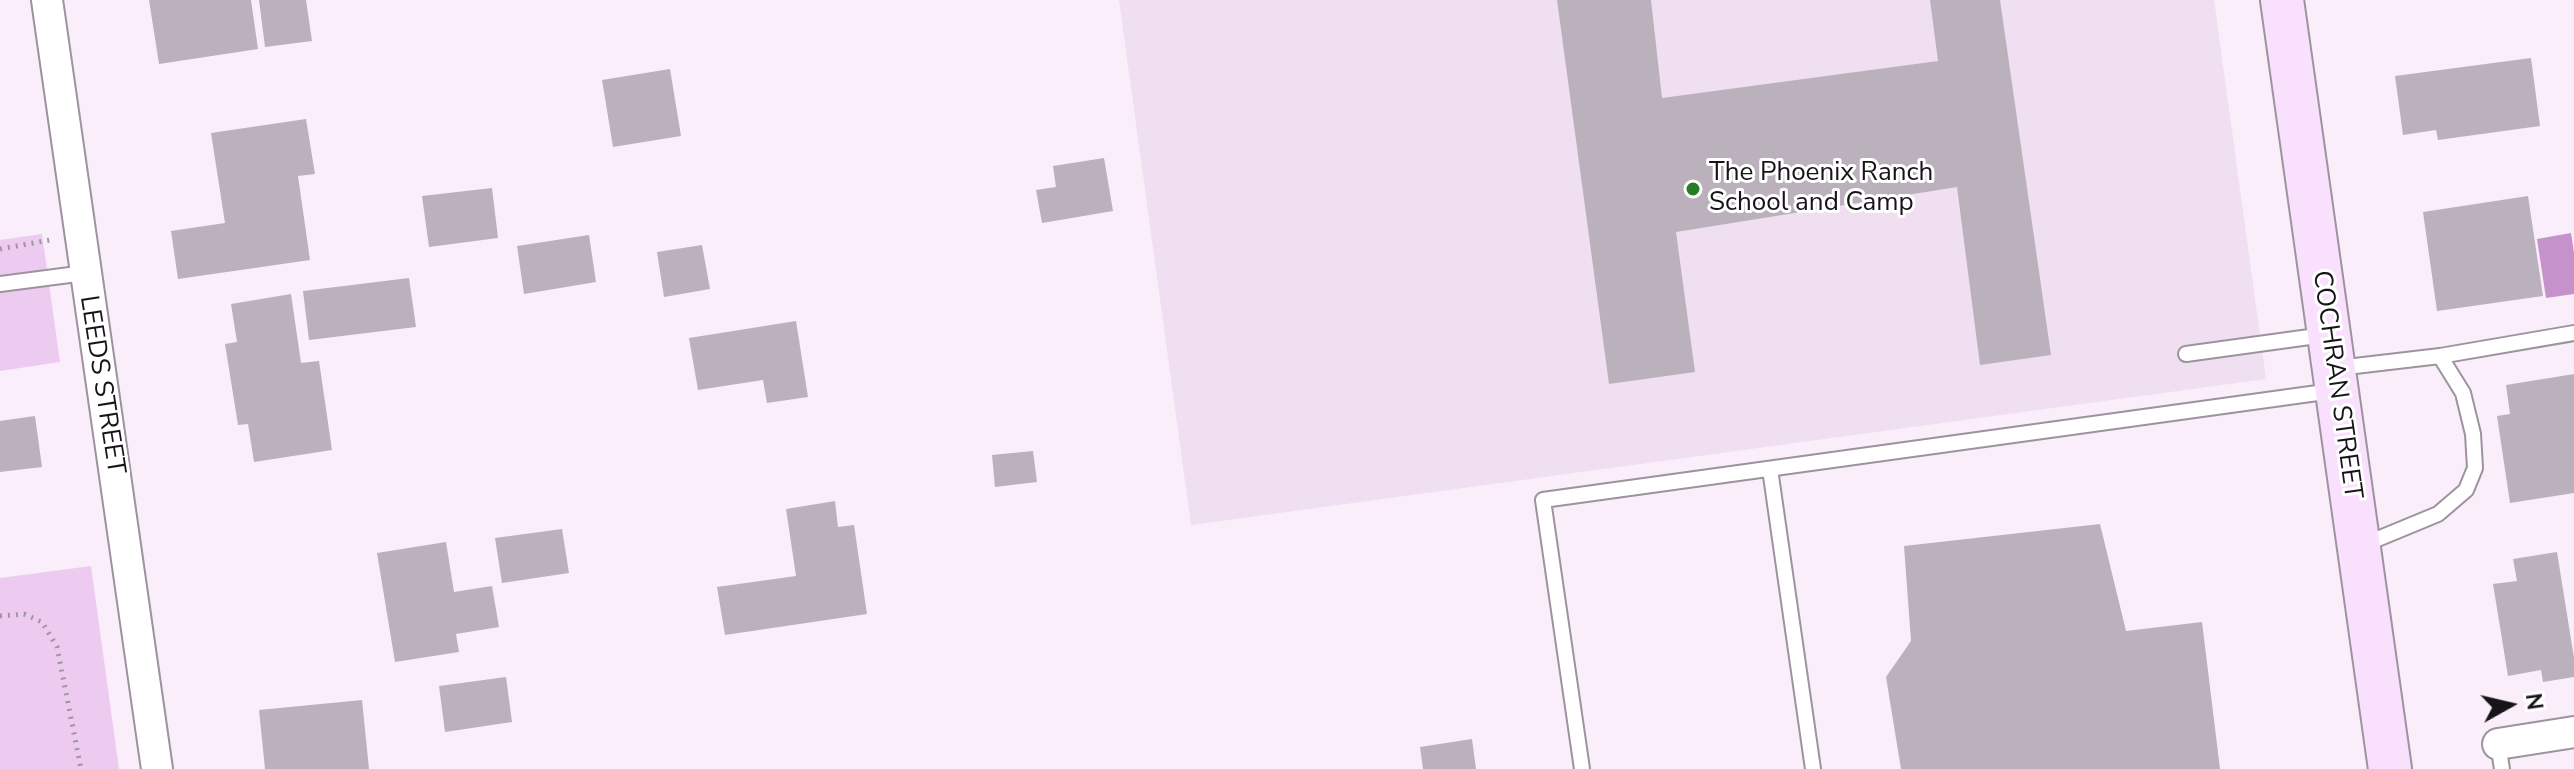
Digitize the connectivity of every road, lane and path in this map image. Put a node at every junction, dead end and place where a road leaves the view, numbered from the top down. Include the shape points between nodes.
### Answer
1 (47, 0) edge
2 (2282, 0) edge
3 (79, 234) junction
4 (0, 249) edge
5 (85, 273) junction
6 (0, 284) edge
7 (2574, 333) edge
8 (2186, 354) dead end
9 (2440, 356) junction
10 (2333, 364) junction
11 (1770, 469) junction
12 (2358, 546) junction
13 (0, 616) edge
14 (2574, 732) edge
15 (2500, 756) edge
16 (81, 769) edge
17 (157, 769) edge
18 (1582, 769) edge
19 (1813, 769) edge
20 (2390, 769) edge

1 - 3 street, LEEDS STREET
2 - 10 main road, COCHRAN STREET
3 - 4 path
3 - 5 street, LEEDS STREET
5 - 6 lane
5 - 17 street, LEEDS STREET
7 - 9 lane
8 - 10 lane
9 - 10 lane
9 - 12 lane via 2463,393 2473,434 2475,468 2466,490 2438,514
10 - 11 lane
10 - 12 main road, COCHRAN STREET
11 - 18 lane via 1543,500
11 - 19 lane
12 - 20 main road, COCHRAN STREET
13 - 16 path via 24,614 42,622 57,647
14 - 15 street

